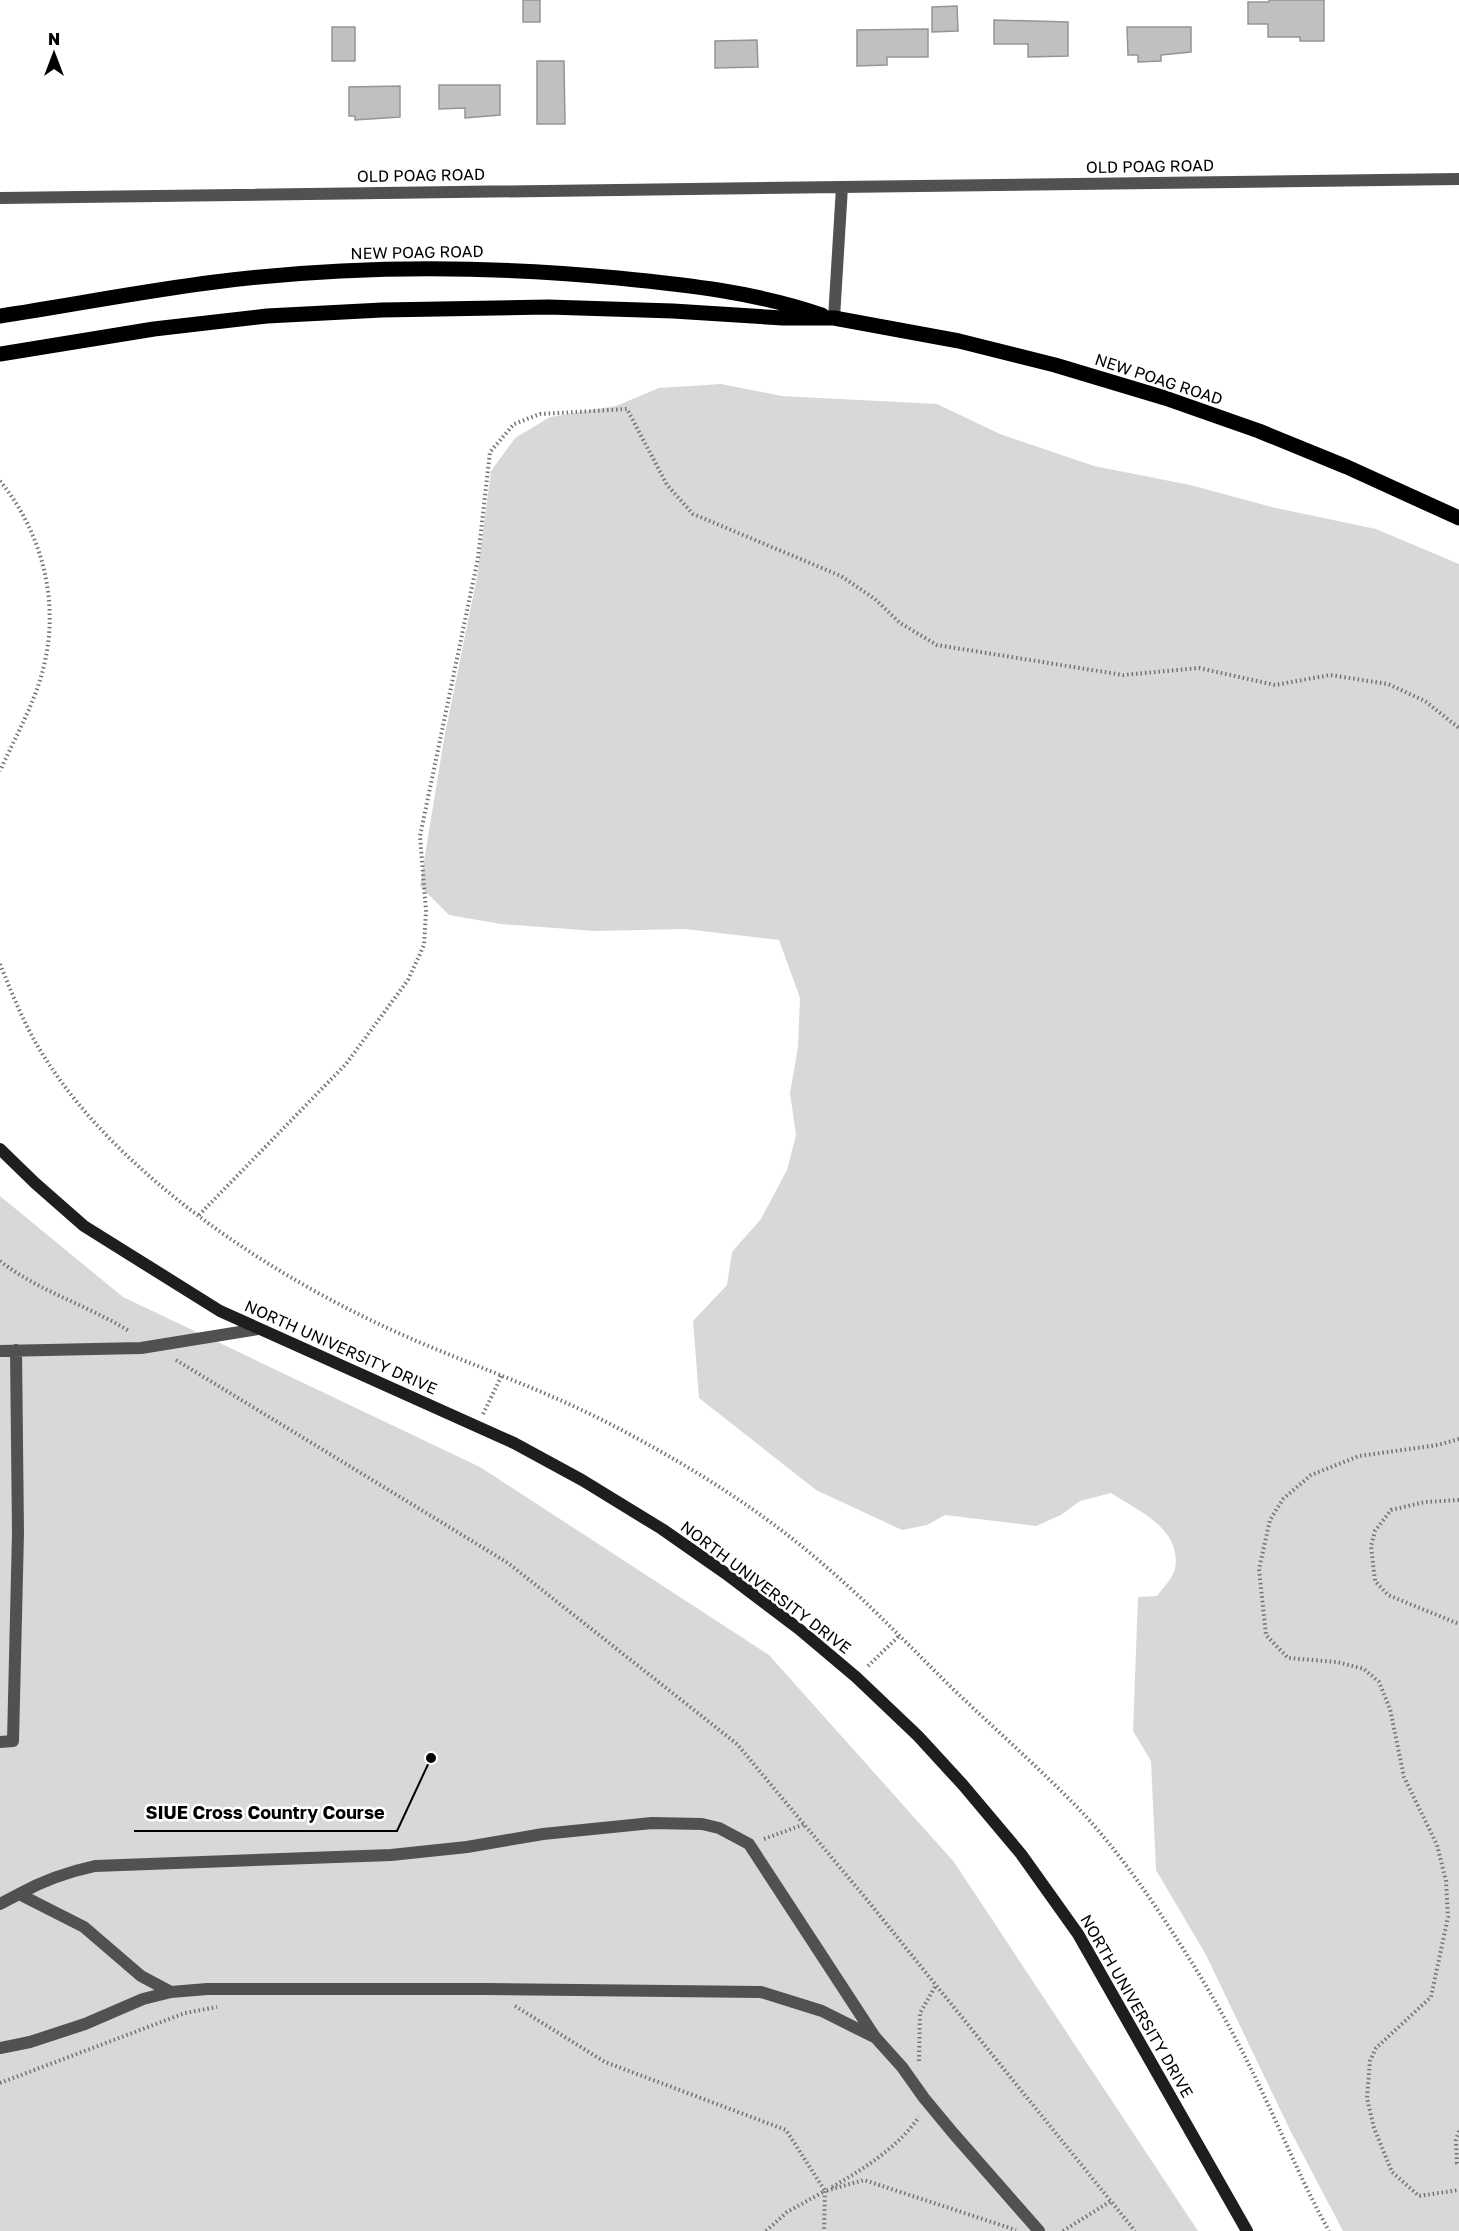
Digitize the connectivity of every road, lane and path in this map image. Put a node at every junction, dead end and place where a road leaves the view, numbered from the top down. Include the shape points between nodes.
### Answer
1 (1459, 179) edge
2 (842, 188) junction
3 (0, 198) edge
4 (0, 316) edge
5 (834, 318) junction
6 (0, 354) edge
7 (0, 481) edge
8 (1459, 518) edge
9 (1459, 729) edge
10 (0, 771) edge
11 (2, 1149) edge
12 (199, 1215) dead end
13 (0, 1261) edge
14 (258, 1329) junction
15 (153, 1346) junction
16 (16, 1350) junction
17 (0, 1351) edge
18 (502, 1375) dead end
19 (477, 1425) junction
20 (1459, 1439) edge
21 (1459, 1500) edge
22 (1459, 1624) edge
23 (899, 1636) dead end
24 (856, 1677) junction
25 (0, 1742) edge
26 (805, 1824) junction
27 (749, 1844) junction
28 (19, 1894) junction
29 (0, 1904) edge
30 (936, 1985) junction
31 (486, 1989) junction
32 (171, 1992) junction
33 (224, 2006) dead end
34 (875, 2037) junction
35 (0, 2049) edge
36 (919, 2064) dead end
37 (0, 2084) edge
38 (924, 2098) junction
39 (1459, 2131) edge
40 (1459, 2165) edge
41 (1459, 2190) edge
42 (825, 2191) junction
43 (1111, 2201) junction
44 (766, 2231) edge
45 (824, 2231) edge
46 (1017, 2231) edge
47 (1039, 2231) edge
48 (1063, 2231) edge
49 (1135, 2231) edge
50 (1247, 2231) edge

1 - 2 street, OLD POAG ROAD
2 - 3 street, OLD POAG ROAD
2 - 5 street
4 - 5 main road, NEW POAG ROAD via 215,282 318,272 491,268 721,290 782,301
5 - 6 main road, NEW POAG ROAD via 548,307 382,310 256,317
5 - 8 main road, NEW POAG ROAD via 959,341 1165,398 1259,431
7 - 10 path via 34,536 42,557 50,612 45,663 25,719
9 - 12 path via 1425,701 1388,684 1329,675 1275,685 1199,668 1123,675 937,645 900,623 875,599 841,576 693,514 667,485 627,409 540,414 514,424 490,452 478,558 420,836 426,911 424,945 408,980 346,1064
11 - 14 main road, NORTH UNIVERSITY DRIVE via 84,1226 220,1311
13 - 15 path via 18,1275 110,1319
14 - 15 street
14 - 19 main road, NORTH UNIVERSITY DRIVE
15 - 16 street
15 - 26 path via 508,1563 737,1744
16 - 17 street
16 - 25 street via 18,1533 13,1741
18 - 19 path
19 - 24 main road, NORTH UNIVERSITY DRIVE via 582,1480 662,1529 726,1573
20 - 41 path via 1359,1456 1311,1475 1283,1499 1270,1520 1259,1569 1266,1635 1288,1658 1346,1664 1364,1669 1379,1682 1404,1777 1437,1845 1446,1881 1448,1917 1431,1997 1376,2048 1370,2061 1367,2098 1392,2172 1419,2196
21 - 22 path via 1391,1510 1375,1531 1371,1546 1374,1581 1388,1595
23 - 24 path
24 - 50 main road, NORTH UNIVERSITY DRIVE via 963,1785 1021,1854 1078,1934
26 - 27 path
26 - 30 path
27 - 28 street via 727,1831 702,1824 652,1823 391,1855 95,1866 66,1872
27 - 34 street
28 - 29 street
28 - 32 street via 84,1927 141,1976
30 - 36 path via 920,2013
30 - 43 path
31 - 32 street
31 - 34 street via 761,1992 822,2011
31 - 42 path via 605,2062 786,2130
32 - 35 street via 143,1999 85,2024
33 - 37 path via 184,2013
34 - 38 street
38 - 42 path via 923,2112 907,2134 867,2167
38 - 47 street
39 - 40 path
42 - 44 path via 788,2212
42 - 45 path
42 - 46 path via 864,2180
43 - 48 path
43 - 49 path

